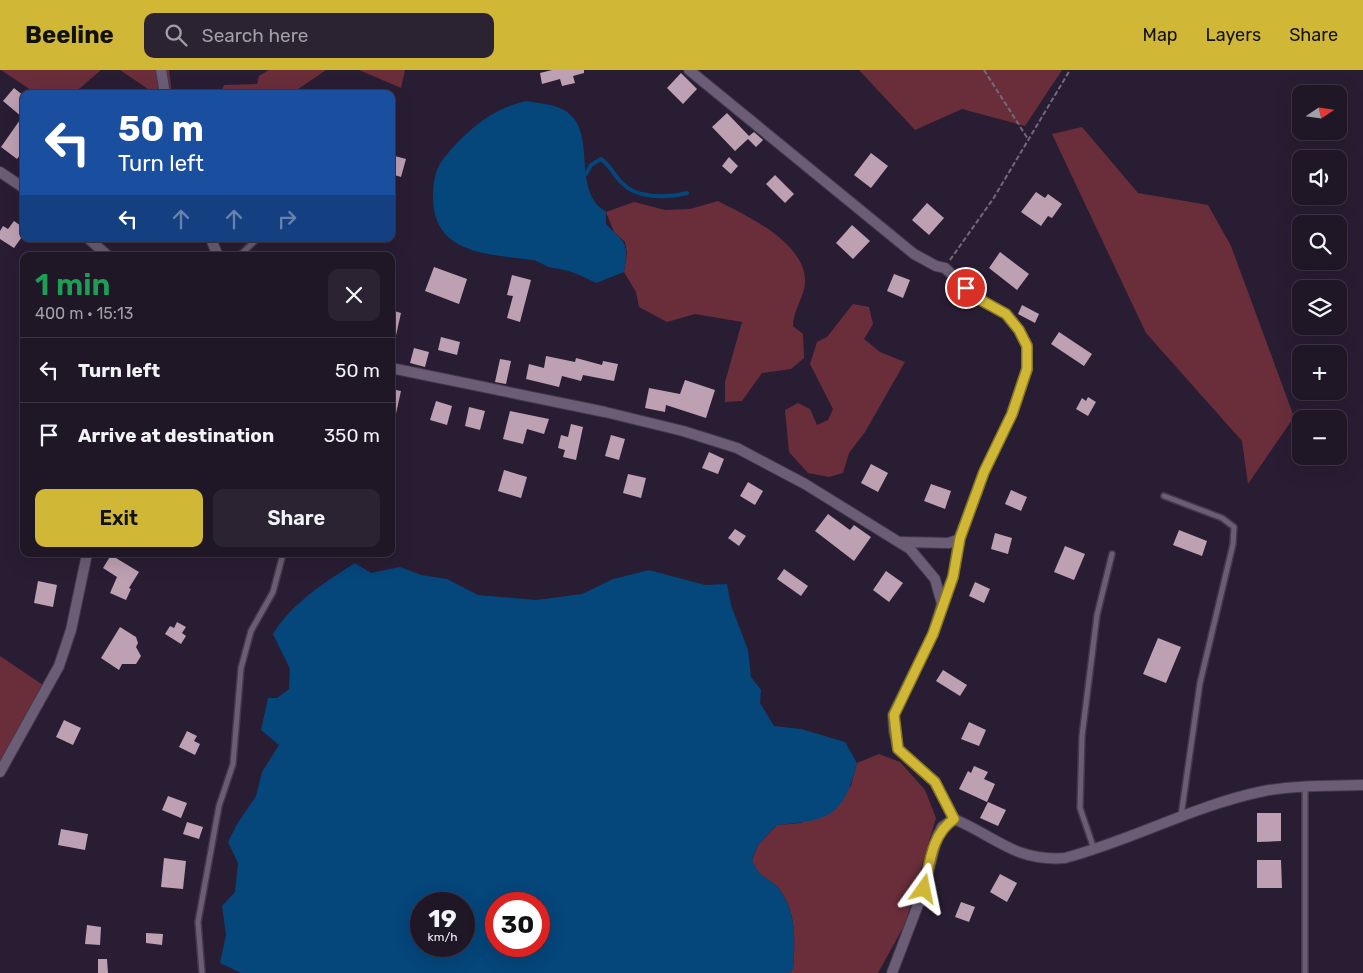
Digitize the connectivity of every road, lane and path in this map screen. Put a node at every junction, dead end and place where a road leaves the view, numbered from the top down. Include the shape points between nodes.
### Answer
1 (161, 70) edge
2 (689, 70) edge
3 (984, 70) edge
4 (1070, 70) edge
5 (164, 90) edge
6 (1028, 139) junction
7 (0, 172) edge
8 (20, 185) edge
9 (92, 242) edge
10 (254, 242) edge
11 (104, 252) edge
12 (243, 252) edge
13 (945, 268) junction
14 (395, 369) edge
15 (1164, 496) dead end
16 (960, 538) junction
17 (899, 542) junction
18 (1112, 554) dead end
19 (86, 557) edge
20 (282, 557) edge
21 (942, 604) junction
22 (0, 772) edge
23 (1363, 785) edge
24 (1305, 786) junction
25 (1180, 816) junction
26 (954, 819) junction
27 (1094, 849) junction
28 (1304, 972) edge
29 (202, 973) edge
30 (892, 973) edge

1 - 5 street
2 - 13 street via 914,254
3 - 6 path
4 - 6 path
6 - 13 path via 993,199
7 - 8 street
9 - 11 street
10 - 12 lane
13 - 16 street via 977,298 1006,314 1027,346 1027,369 1012,414 984,472
14 - 17 street via 605,412 737,448 805,484
15 - 25 lane via 1222,518 1234,527 1233,544 1200,683
16 - 17 street via 949,542
16 - 21 street via 953,577
17 - 21 street via 910,549 935,579
18 - 27 lane via 1097,615 1082,736 1080,808
19 - 22 street via 60,666
20 - 29 lane via 273,592 251,631 241,668 233,764 219,806 198,922
21 - 26 street via 933,634 894,715 894,731 898,749 935,782
23 - 24 street
24 - 25 street via 1264,791
24 - 28 lane
25 - 27 street
26 - 27 street via 972,826 1004,847 1027,855 1065,858
26 - 30 street via 942,827 937,837 924,889

